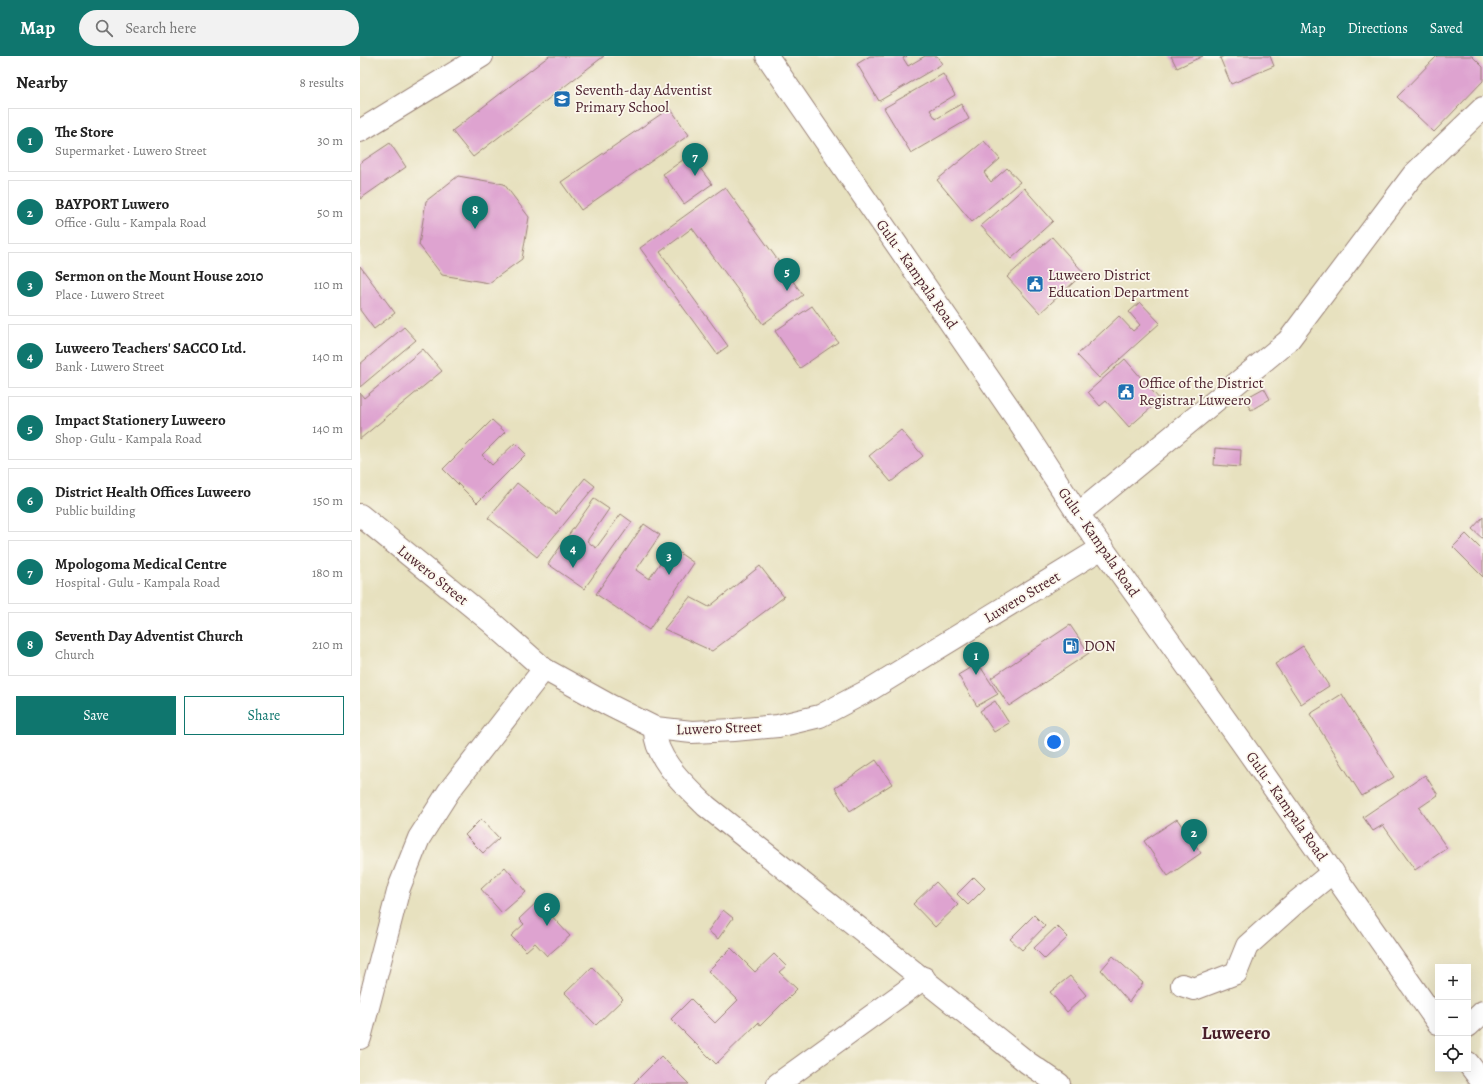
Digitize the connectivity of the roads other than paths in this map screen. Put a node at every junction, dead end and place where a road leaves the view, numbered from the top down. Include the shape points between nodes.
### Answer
1 (482, 56) edge
2 (767, 56) edge
3 (1483, 108) edge
4 (360, 131) edge
5 (1078, 514) junction
6 (360, 515) edge
7 (1102, 548) junction
8 (544, 669) junction
9 (655, 728) junction
10 (1333, 872) junction
11 (924, 978) junction
12 (1182, 985) dead end
13 (1483, 1012) edge
14 (1435, 1019) edge
15 (1471, 1023) edge
16 (360, 1038) edge
17 (778, 1084) edge
18 (1059, 1084) edge

1 - 4 main road
2 - 5 main road, Gulu - Kampala Road via 1016,418
3 - 5 main road via 1413,175 1288,341
5 - 7 main road, Gulu - Kampala Road
6 - 8 main road, Luwero Street via 492,622
7 - 9 main road, Luwero Street via 871,689 820,716 778,726 734,730 692,732
7 - 10 main road, Gulu - Kampala Road
8 - 9 main road, Luwero Street
8 - 16 main road via 449,791 419,838 399,888
9 - 11 main road via 654,735 665,761 706,806
10 - 12 main road via 1247,946 1236,973 1194,989
10 - 14 main road, Gulu - Kampala Road
11 - 17 main road
11 - 18 main road via 1028,1063
13 - 15 main road

